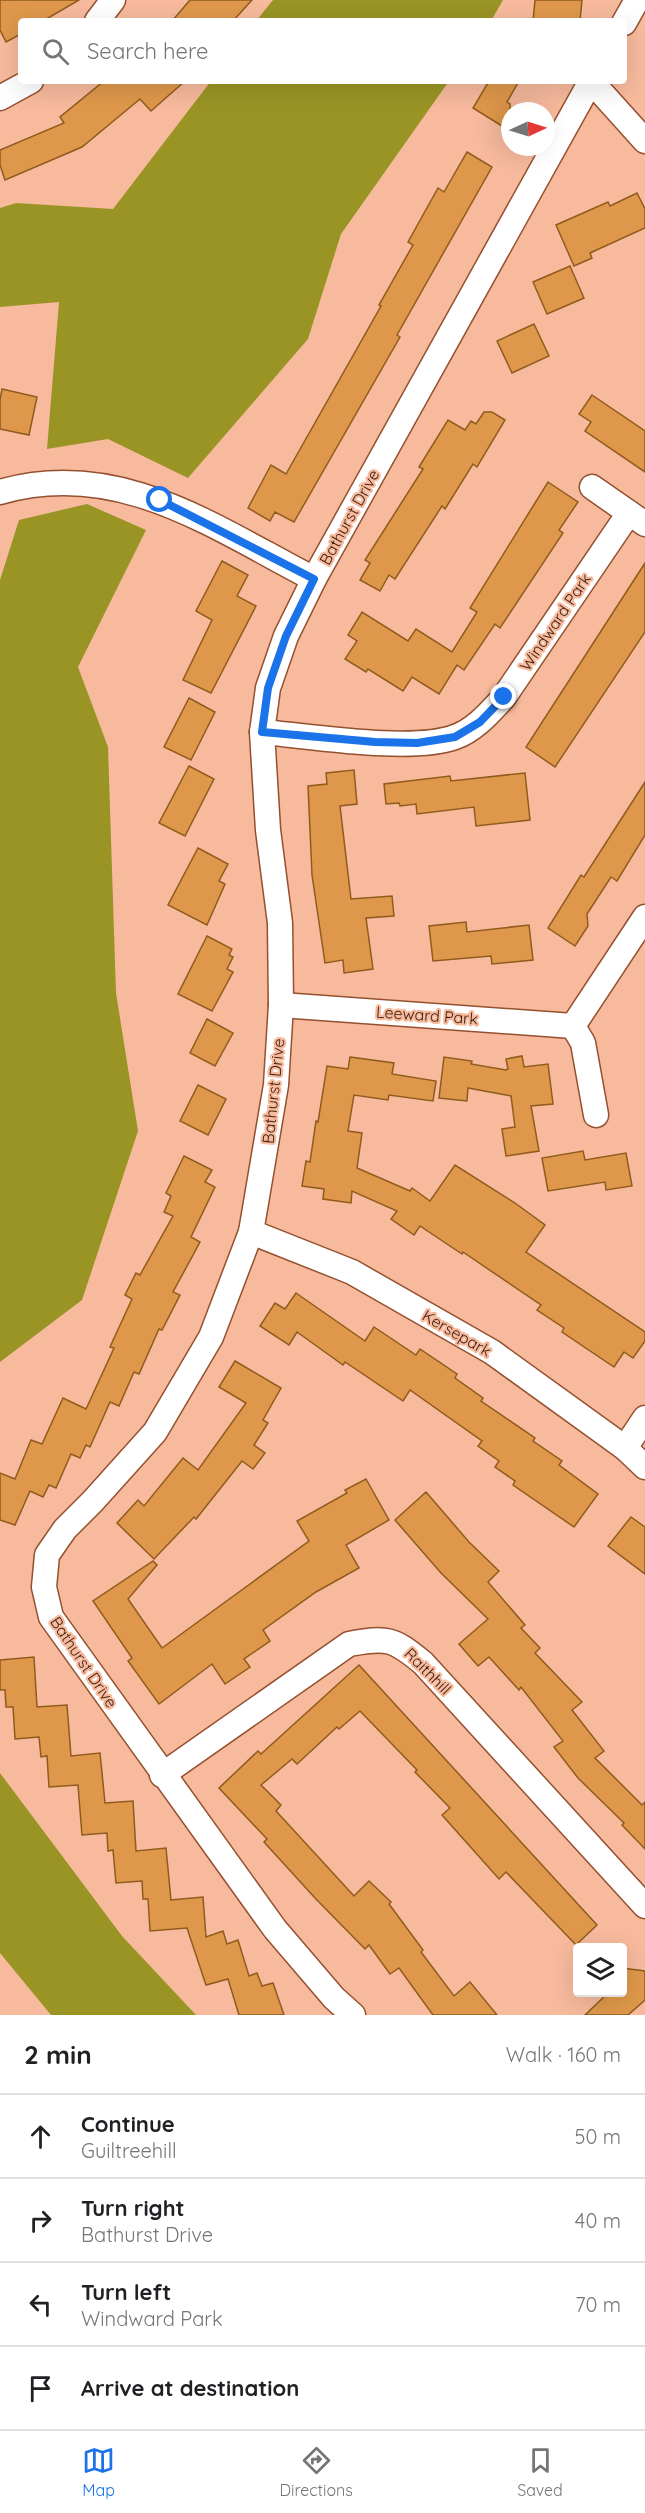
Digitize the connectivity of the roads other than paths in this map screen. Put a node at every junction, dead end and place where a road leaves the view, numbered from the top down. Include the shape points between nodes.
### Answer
1 (113, 0) edge
2 (637, 0) edge
3 (99, 18) edge
4 (627, 18) edge
5 (26, 84) edge
6 (589, 84) edge
7 (594, 84) edge
8 (0, 98) edge
9 (645, 141) edge
10 (592, 487) dead end
11 (0, 492) edge
12 (637, 519) edge
13 (314, 579) junction
14 (262, 732) junction
15 (645, 917) edge
16 (281, 1005) junction
17 (573, 1026) junction
18 (596, 1115) dead end
19 (251, 1232) junction
20 (645, 1418) edge
21 (625, 1448) junction
22 (645, 1467) edge
23 (162, 1775) junction
24 (645, 1906) edge
25 (354, 2015) edge

1 - 3 street
2 - 4 street
5 - 8 street
6 - 13 street, Bathurst Drive
7 - 9 street
10 - 12 street, Windward Park
11 - 13 street via 54,481 126,490 160,500
12 - 14 street, Windward Park via 504,697 480,722 455,737 417,743 375,742
13 - 14 street, Bathurst Drive via 286,636 268,688
14 - 16 street, Bathurst Drive via 268,830 280,923
15 - 17 street
16 - 17 street, Leeward Park
16 - 19 street, Bathurst Drive via 276,1084
17 - 18 street via 583,1043
19 - 21 street, Kersepark via 352,1272 492,1352
19 - 23 street, Bathurst Drive via 211,1337 155,1432 65,1529 48,1554 44,1587 51,1617
20 - 21 street
21 - 22 street, Kersepark
23 - 24 street, Raithhill via 349,1644 375,1639 400,1644 423,1663
23 - 25 street, Bathurst Drive via 274,1929 334,1998

